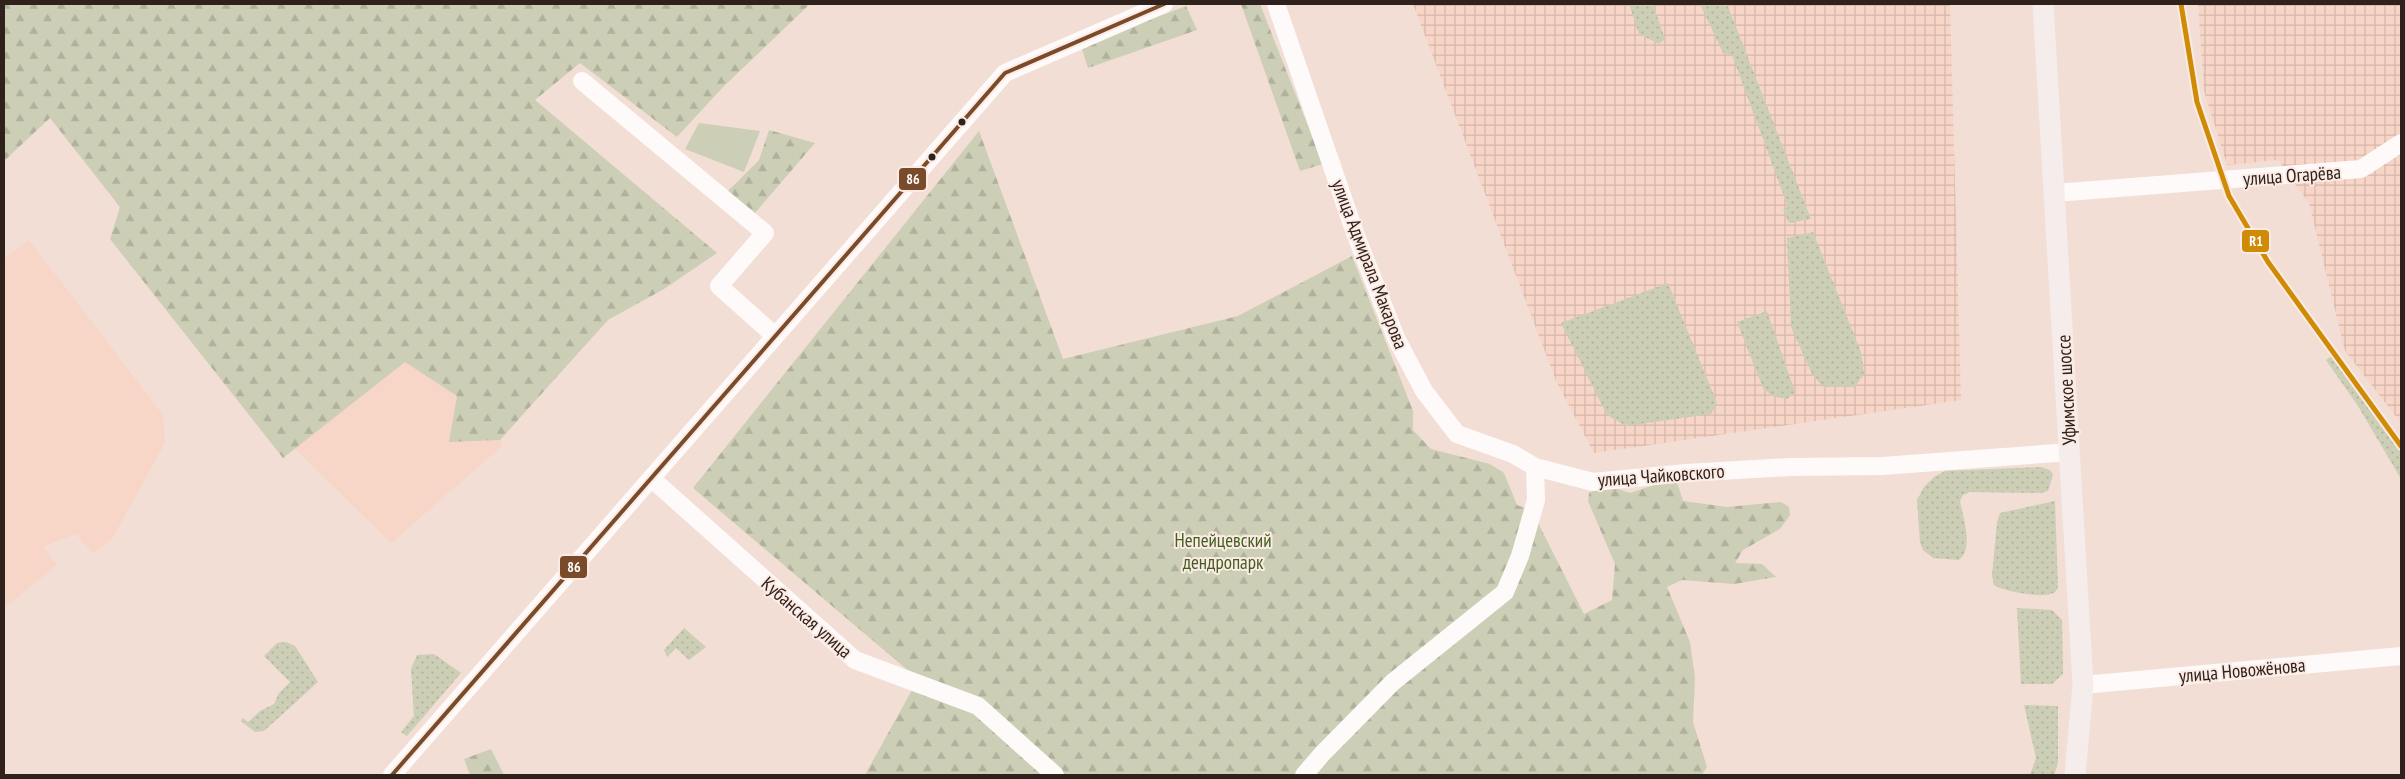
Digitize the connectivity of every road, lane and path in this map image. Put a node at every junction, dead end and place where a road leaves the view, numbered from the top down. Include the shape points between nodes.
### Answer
1 (1164, 4) edge
2 (1276, 4) edge
3 (2043, 4) edge
4 (582, 82) dead end
5 (2401, 143) edge
6 (2055, 193) junction
7 (775, 336) junction
8 (2070, 452) junction
9 (1535, 467) junction
10 (651, 478) junction
11 (2401, 656) edge
12 (2083, 685) junction
13 (392, 775) edge
14 (1055, 775) edge
15 (1304, 775) edge
16 (2075, 775) edge

1 - 7 street via 1004,74
2 - 9 street, улица Адмирала Макарова via 1355,233 1396,338 1424,391 1457,434 1512,454
3 - 6 main road, Уфимское шоссе
4 - 7 street via 765,233 719,286
5 - 6 street, улица Огарёва via 2361,169
6 - 8 main road, Уфимское шоссе
7 - 10 street
8 - 9 street, улица Чайковского via 1882,466 1686,473 1593,482
8 - 12 main road, Уфимское шоссе
9 - 15 street via 1536,500 1520,556 1505,592 1393,682
10 - 13 street
10 - 14 street, Кубанская улица via 855,660 978,706
11 - 12 street, улица Новожёнова
12 - 16 main road, Уфимское шоссе

